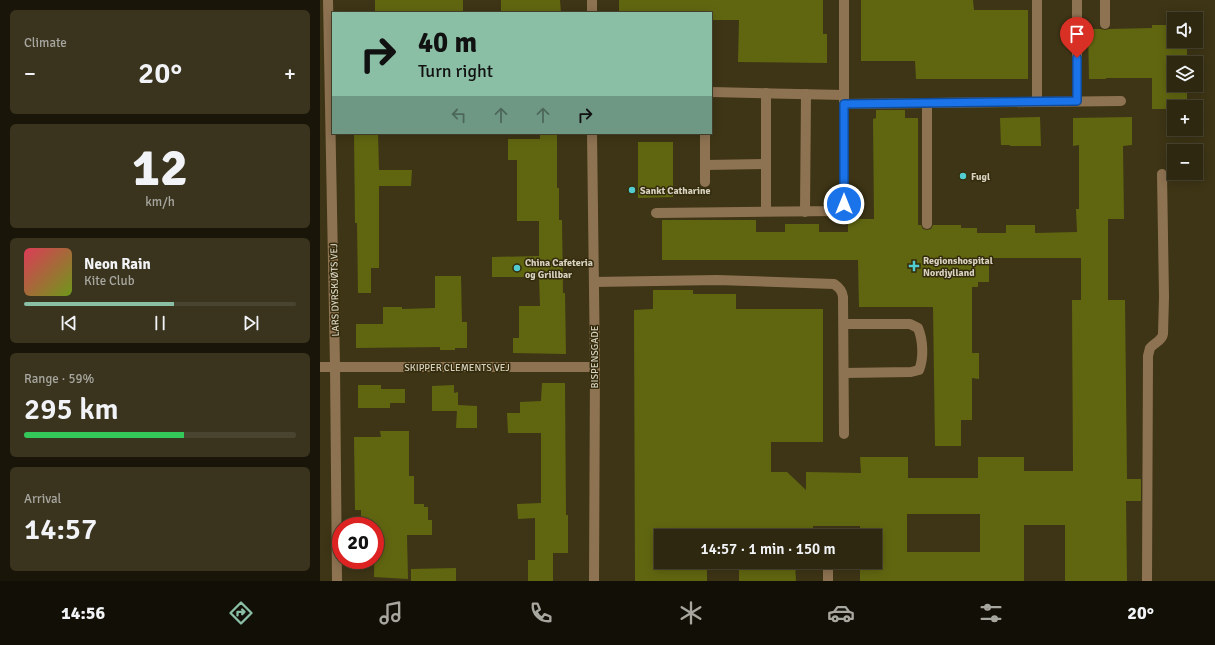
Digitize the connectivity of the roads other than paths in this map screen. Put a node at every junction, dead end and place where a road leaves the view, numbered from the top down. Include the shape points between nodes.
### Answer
1 (328, 0) edge
2 (592, 0) edge
3 (844, 0) edge
4 (1037, 0) edge
5 (1077, 0) edge
6 (1105, 0) edge
7 (592, 12) edge
8 (1105, 24) dead end
9 (712, 92) edge
10 (766, 93) junction
11 (806, 94) junction
12 (844, 99) junction
13 (1077, 101) junction
14 (1121, 101) dead end
15 (1037, 102) junction
16 (927, 103) junction
17 (592, 134) edge
18 (705, 134) edge
19 (766, 164) junction
20 (705, 165) junction
21 (1162, 174) dead end
22 (705, 182) dead end
23 (766, 211) junction
24 (805, 212) junction
25 (656, 213) dead end
26 (927, 224) dead end
27 (594, 282) junction
28 (844, 324) junction
29 (320, 366) edge
30 (335, 366) junction
31 (595, 367) junction
32 (844, 373) junction
33 (844, 434) dead end
34 (828, 569) edge
35 (337, 581) edge
36 (594, 581) edge
37 (828, 581) edge
38 (1147, 581) edge

1 - 30 street, LARS DYRSKJØTS VEJ
2 - 7 street
3 - 12 street
4 - 15 street
5 - 13 street
6 - 8 street
9 - 10 street
10 - 11 street
10 - 19 street
11 - 12 street
11 - 24 street
12 - 16 street
12 - 24 street via 843,207 839,211
13 - 14 street
13 - 15 street
15 - 16 street
16 - 26 street
17 - 27 street, BISPENSGADE
18 - 20 street
19 - 20 street
19 - 23 street
20 - 22 street
21 - 38 street via 1163,334 1150,348 1148,356
23 - 24 street
23 - 25 street
27 - 28 street via 718,280 834,284 842,291
27 - 31 street, BISPENSGADE
28 - 32 street
28 - 32 street via 910,324 918,328 921,335 922,363 919,370 911,372
29 - 30 street, SKIPPER CLEMENTS VEJ
30 - 31 street, SKIPPER CLEMENTS VEJ
30 - 35 street, LARS DYRSKJØTS VEJ
31 - 36 street, BISPENSGADE
32 - 33 street
34 - 37 street

